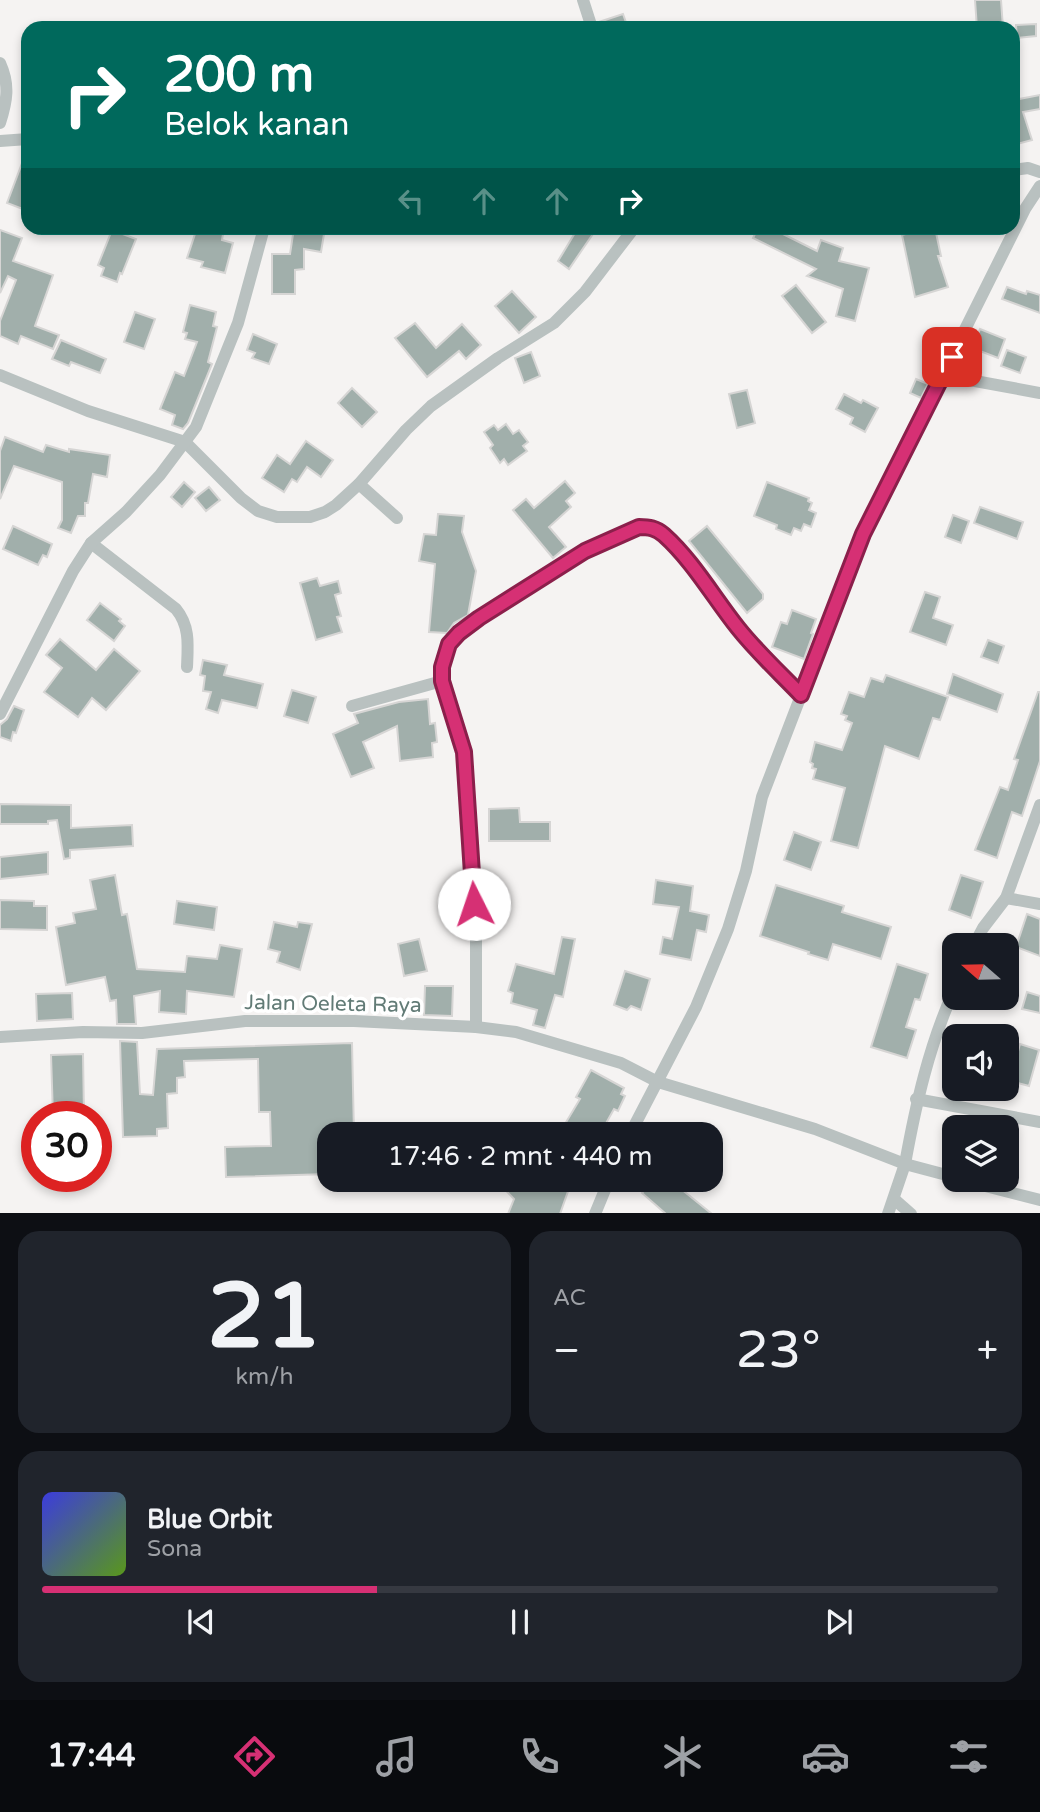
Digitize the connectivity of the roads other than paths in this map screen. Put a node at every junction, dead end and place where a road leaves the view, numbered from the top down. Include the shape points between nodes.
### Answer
1 (583, 0) edge
2 (590, 21) edge
3 (0, 63) edge
4 (0, 124) edge
5 (21, 140) edge
6 (0, 141) edge
7 (1020, 170) edge
8 (1040, 173) edge
9 (1040, 187) edge
10 (1020, 219) edge
11 (262, 235) edge
12 (628, 235) edge
13 (1012, 235) edge
14 (0, 375) edge
15 (939, 382) junction
16 (1040, 393) edge
17 (186, 442) junction
18 (359, 484) junction
19 (397, 518) dead end
20 (91, 543) junction
21 (187, 667) dead end
22 (442, 681) junction
23 (801, 695) junction
24 (352, 706) dead end
25 (0, 714) edge
26 (1040, 805) edge
27 (1006, 898) junction
28 (1040, 904) edge
29 (980, 933) edge
30 (946, 1010) edge
31 (476, 1027) junction
32 (0, 1037) edge
33 (658, 1082) junction
34 (916, 1099) junction
35 (636, 1122) edge
36 (1040, 1122) edge
37 (905, 1164) junction
38 (942, 1174) edge
39 (604, 1192) edge
40 (1009, 1192) edge
41 (894, 1199) junction
42 (1040, 1200) edge
43 (595, 1213) edge
44 (888, 1213) edge
45 (911, 1213) edge

1 - 2 street
3 - 4 street via 7,79
5 - 6 street
7 - 8 street
9 - 10 street
11 - 17 street via 238,323 201,418
12 - 18 street via 554,323 431,406
13 - 15 street
14 - 17 street via 88,411
15 - 16 street via 964,379
15 - 23 street via 863,534
17 - 18 street via 241,498 258,511 277,517 325,512
17 - 20 street via 126,512
18 - 19 street
20 - 21 street via 184,619
20 - 25 street
22 - 23 street via 449,644 469,625 585,551 648,527 664,535 740,630
22 - 24 street
22 - 31 street via 466,769 476,931
23 - 33 street via 762,797 728,929
26 - 27 street
27 - 28 street
27 - 29 street
30 - 34 street
31 - 32 street, Jalan Oeleta Raya via 246,1021 142,1033
31 - 33 street, Jalan Oeleta Raya via 541,1038 621,1063
33 - 35 street
33 - 37 street, Jalan Oeleta Raya via 816,1129
34 - 36 street
34 - 37 street
37 - 38 street, Jalan Oeleta Raya
37 - 41 street
39 - 43 street
40 - 42 street
41 - 44 street
41 - 45 street

